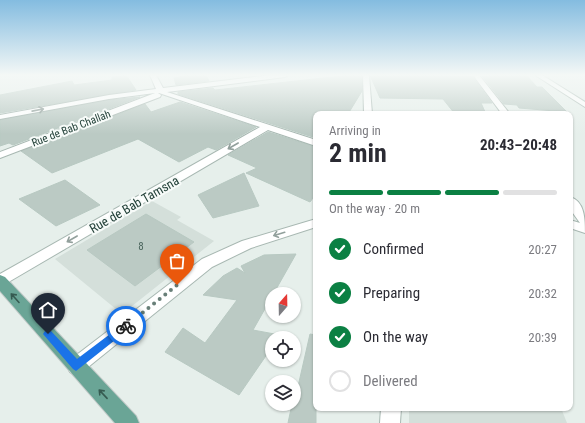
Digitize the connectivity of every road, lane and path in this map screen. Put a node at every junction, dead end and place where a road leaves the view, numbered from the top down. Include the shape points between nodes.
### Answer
1 (139, 95) edge
2 (155, 95) edge
3 (170, 95) edge
4 (367, 95) edge
5 (491, 95) edge
6 (569, 95) edge
7 (585, 105) edge
8 (368, 111) edge
9 (504, 111) edge
10 (0, 117) edge
11 (267, 127) junction
12 (313, 142) edge
13 (0, 155) edge
14 (573, 204) edge
15 (585, 221) edge
16 (313, 224) edge
17 (573, 225) edge
18 (585, 229) edge
19 (0, 281) edge
20 (76, 366) junction
21 (391, 411) edge
22 (129, 423) edge
23 (390, 423) edge

10 -> 1 street via 85,101
2 - 13 street, Rue de Bab Challah
3 - 11 street
4 - 8 street
5 - 9 street
6 - 7 street
11 - 12 street
11 -> 19 street, Rue de Bab Tamsna
14 - 15 street
16 -> 20 street via 219,255 189,275
17 - 18 street
20 -> 19 main road
22 -> 20 main road
21 - 23 street

